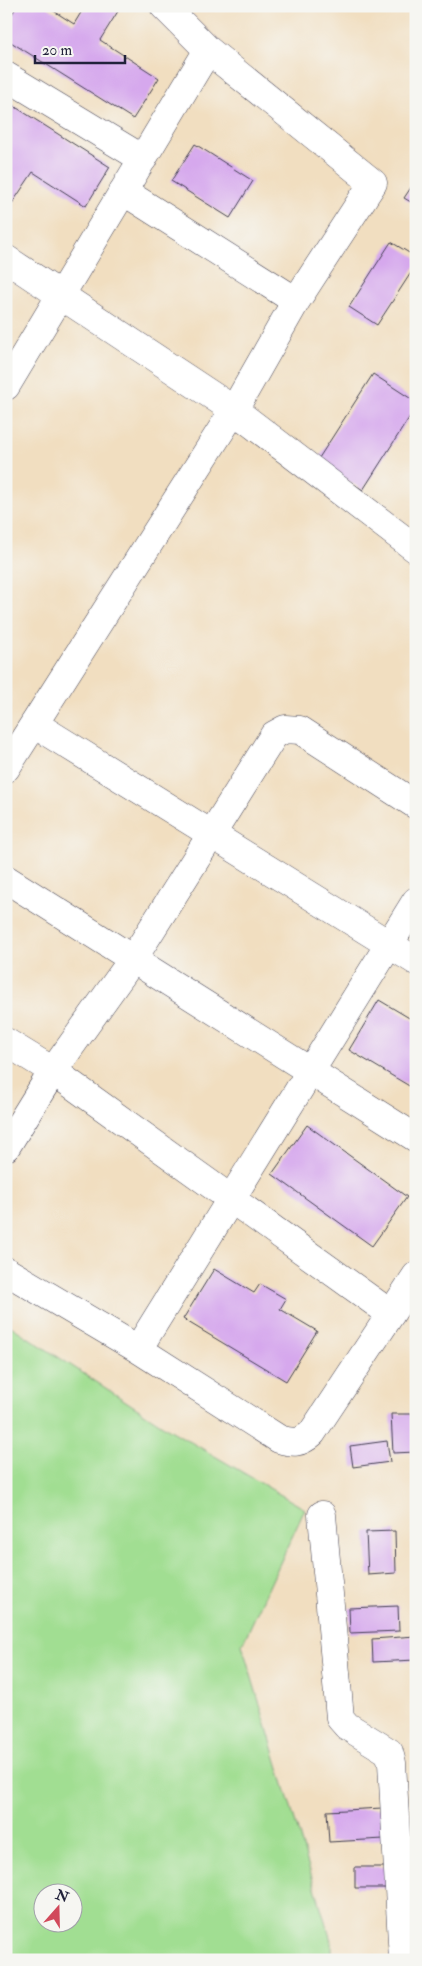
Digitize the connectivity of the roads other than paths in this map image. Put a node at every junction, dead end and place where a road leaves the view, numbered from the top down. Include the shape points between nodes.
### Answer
1 (164, 6) edge
2 (208, 50) junction
3 (6, 76) edge
4 (143, 159) junction
5 (123, 191) junction
6 (6, 259) edge
7 (61, 294) junction
8 (296, 301) junction
9 (6, 386) edge
10 (234, 410) junction
11 (416, 548) edge
12 (34, 724) junction
13 (6, 768) edge
14 (416, 805) edge
15 (211, 834) junction
16 (6, 879) edge
17 (416, 901) edge
18 (389, 944) junction
19 (133, 959) junction
20 (416, 961) edge
21 (6, 1042) edge
22 (53, 1071) junction
23 (310, 1071) junction
24 (416, 1138) edge
25 (6, 1147) edge
26 (230, 1199) junction
27 (6, 1271) edge
28 (416, 1276) edge
29 (391, 1314) junction
30 (138, 1349) junction
31 (322, 1515) dead end
32 (403, 1960) edge

1 - 2 street
2 - 4 street
2 - 8 street via 373,183
3 - 4 street
4 - 5 street
5 - 7 street
5 - 8 street
6 - 7 street
7 - 9 street
7 - 10 street
8 - 10 street
10 - 11 street
10 - 12 street
12 - 13 street
12 - 15 street
14 - 15 street via 300,730 286,729 274,735
15 - 18 street
15 - 19 street
16 - 19 street
17 - 18 street
18 - 20 street
18 - 23 street
19 - 22 street
19 - 23 street
21 - 22 street
22 - 25 street
22 - 26 street
23 - 24 street
23 - 26 street
26 - 29 street
26 - 30 street
27 - 30 street
28 - 29 street
29 - 30 street via 312,1433 305,1440 294,1443 279,1439
31 - 32 street via 340,1718 347,1726 389,1752 392,1763

